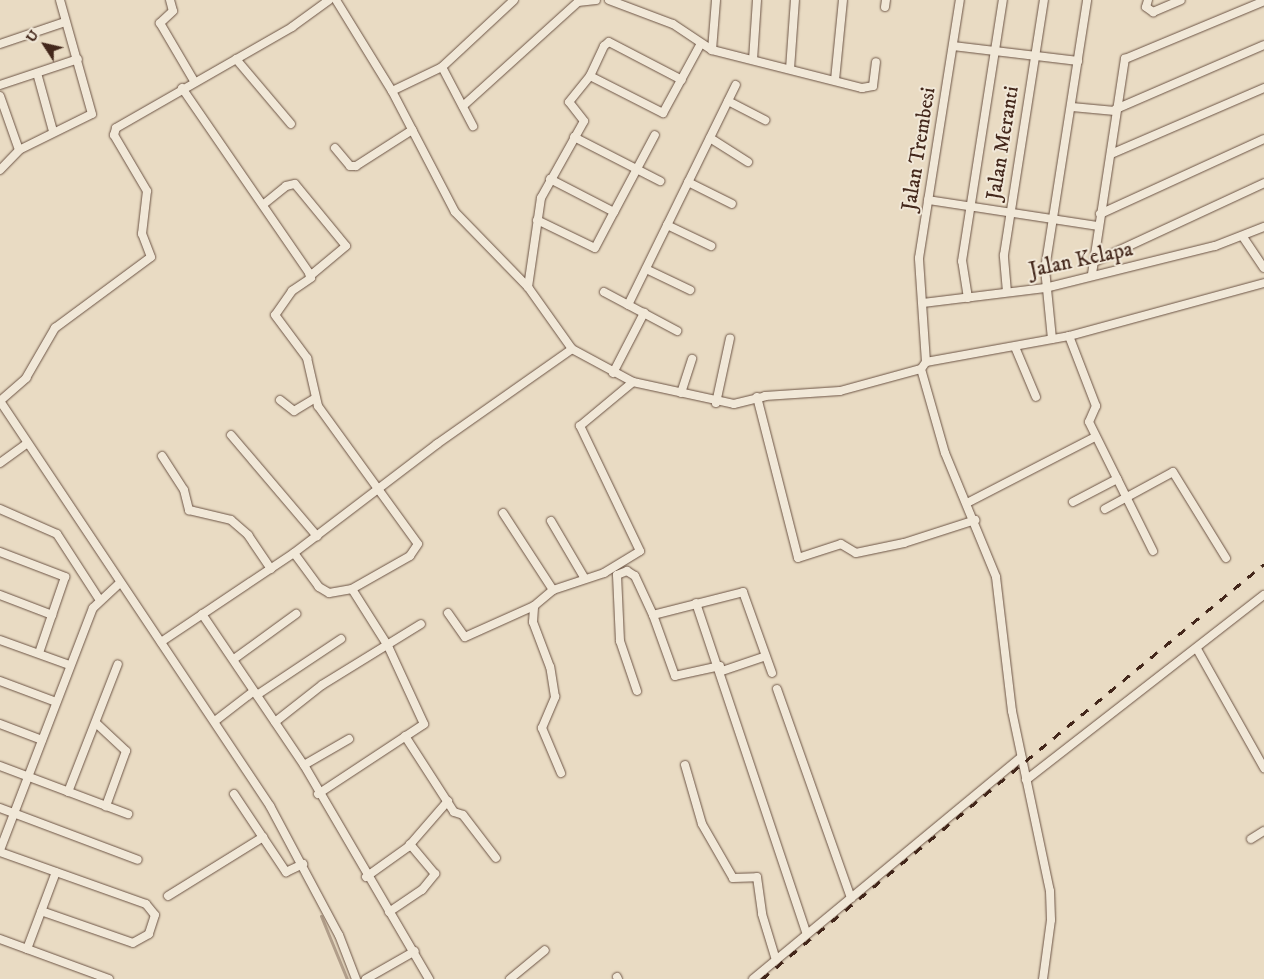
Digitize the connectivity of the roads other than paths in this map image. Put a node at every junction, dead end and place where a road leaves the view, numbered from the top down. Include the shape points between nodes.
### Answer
1 (60, 0) edge
2 (170, 0) edge
3 (328, 0) edge
4 (336, 0) edge
5 (514, 0) edge
6 (596, 0) edge
7 (609, 0) edge
8 (716, 0) edge
9 (757, 0) edge
10 (795, 0) edge
11 (843, 0) edge
12 (960, 0) edge
13 (1003, 0) edge
14 (1044, 0) edge
15 (1087, 0) edge
16 (1148, 0) edge
17 (1181, 0) edge
18 (577, 1) edge
19 (1264, 1) edge
20 (65, 22) junction
21 (0, 44) edge
22 (700, 45) junction
23 (1264, 45) edge
24 (953, 46) junction
25 (712, 50) junction
26 (995, 52) junction
27 (1035, 56) junction
28 (78, 59) junction
29 (236, 59) junction
30 (754, 60) junction
31 (1078, 61) junction
32 (876, 62) dead end
33 (442, 67) junction
34 (790, 69) junction
35 (37, 73) junction
36 (590, 76) junction
37 (682, 80) junction
38 (835, 80) junction
39 (194, 81) junction
40 (0, 85) edge
41 (736, 85) dead end
42 (182, 88) junction
43 (1264, 88) edge
44 (392, 91) junction
45 (0, 96) edge
46 (728, 101) junction
47 (463, 106) junction
48 (1072, 107) junction
49 (1116, 110) junction
50 (765, 120) dead end
51 (291, 124) dead end
52 (473, 126) dead end
53 (412, 130) junction
54 (53, 131) junction
55 (655, 135) dead end
56 (574, 137) junction
57 (710, 138) junction
58 (1264, 139) edge
59 (335, 148) dead end
60 (19, 150) junction
61 (1111, 154) junction
62 (748, 162) dead end
63 (0, 170) edge
64 (636, 170) junction
65 (550, 180) junction
66 (660, 181) dead end
67 (688, 182) junction
68 (1264, 183) edge
69 (928, 200) junction
70 (264, 204) junction
71 (732, 204) dead end
72 (971, 206) junction
73 (614, 212) junction
74 (1010, 212) junction
75 (1100, 214) junction
76 (1055, 219) junction
77 (537, 220) junction
78 (667, 225) junction
79 (1098, 226) junction
80 (1264, 227) edge
81 (1243, 236) junction
82 (710, 246) dead end
83 (1094, 262) junction
84 (1264, 268) edge
85 (646, 269) junction
86 (1092, 274) junction
87 (310, 276) junction
88 (1264, 283) edge
89 (528, 287) junction
90 (1045, 288) junction
91 (690, 290) dead end
92 (604, 292) dead end
93 (1007, 292) junction
94 (968, 298) junction
95 (923, 303) junction
96 (628, 305) junction
97 (644, 314) junction
98 (677, 331) dead end
99 (1069, 336) junction
100 (730, 338) dead end
101 (1052, 339) junction
102 (1015, 347) junction
103 (572, 349) junction
104 (692, 359) dead end
105 (926, 362) junction
106 (920, 369) junction
107 (613, 373) junction
108 (633, 382) junction
109 (680, 394) junction
110 (1036, 397) dead end
111 (758, 398) junction
112 (314, 399) junction
113 (280, 400) dead end
114 (0, 401) edge
115 (716, 404) junction
116 (231, 435) dead end
117 (1095, 437) junction
118 (26, 444) junction
119 (162, 456) dead end
120 (0, 463) edge
121 (1117, 479) junction
122 (378, 488) junction
123 (1129, 499) junction
124 (1072, 502) dead end
125 (967, 503) junction
126 (0, 509) edge
127 (1105, 509) dead end
128 (503, 513) dead end
129 (975, 520) junction
130 (552, 521) dead end
131 (317, 536) junction
132 (1153, 551) dead end
133 (0, 552) edge
134 (294, 553) junction
135 (1226, 558) dead end
136 (271, 570) junction
137 (585, 579) junction
138 (120, 583) junction
139 (352, 589) junction
140 (553, 590) junction
141 (0, 595) edge
142 (1264, 595) edge
143 (99, 599) junction
144 (696, 603) junction
145 (534, 606) junction
146 (448, 613) dead end
147 (202, 614) junction
148 (296, 614) dead end
149 (52, 615) junction
150 (653, 615) junction
151 (421, 624) dead end
152 (341, 639) dead end
153 (0, 640) edge
154 (161, 642) junction
155 (388, 646) junction
156 (1197, 649) junction
157 (39, 653) junction
158 (766, 656) junction
159 (234, 659) junction
160 (70, 664) junction
161 (118, 664) dead end
162 (721, 668) junction
163 (772, 673) dead end
164 (0, 681) edge
165 (777, 689) dead end
166 (637, 690) dead end
167 (256, 693) junction
168 (56, 702) junction
169 (215, 721) junction
170 (275, 722) junction
171 (96, 723) junction
172 (0, 724) edge
173 (405, 736) junction
174 (349, 739) dead end
175 (42, 740) junction
176 (1021, 757) junction
177 (304, 765) junction
178 (685, 765) dead end
179 (0, 766) edge
180 (1264, 768) edge
181 (561, 773) dead end
182 (29, 776) junction
183 (1026, 780) junction
184 (68, 792) junction
185 (234, 794) dead end
186 (318, 794) junction
187 (448, 801) junction
188 (106, 806) junction
189 (0, 808) edge
190 (14, 814) junction
191 (128, 814) dead end
192 (1264, 831) edge
193 (263, 837) junction
194 (1251, 839) dead end
195 (410, 844) junction
196 (0, 851) edge
197 (496, 858) dead end
198 (138, 860) dead end
199 (303, 864) junction
200 (56, 872) junction
201 (366, 877) junction
202 (168, 896) dead end
203 (850, 898) junction
204 (41, 912) junction
205 (389, 912) junction
206 (808, 934) junction
207 (0, 939) edge
208 (27, 949) junction
209 (545, 950) dead end
210 (415, 951) junction
211 (776, 960) junction
212 (520, 976) edge
213 (109, 979) edge
214 (356, 979) edge
215 (366, 979) edge
216 (429, 979) edge
217 (510, 979) edge
218 (753, 979) edge
219 (1043, 979) edge

1 - 20 street
2 - 39 street via 173,11 160,23
3 - 29 street
4 - 44 street
5 - 33 street
6 - 18 street
7 - 22 street via 673,24
8 - 25 street
9 - 30 street
10 - 34 street
11 - 38 street
12 - 24 street, Jalan Trembesi
13 - 26 street
14 - 27 street, Jalan Meranti
15 - 31 street
16 - 17 street via 1148,9 1154,12
18 - 47 street
19 - 49 street via 1125,59
20 - 21 street
20 - 28 street
22 - 25 street
22 - 37 street
23 - 49 street
24 - 26 street
24 - 69 street, Jalan Trembesi
25 - 30 street
26 - 27 street
26 - 72 street
27 - 31 street
27 - 74 street, Jalan Meranti
28 - 35 street
28 - 54 street via 92,114
29 - 39 street
29 - 51 street
30 - 34 street
31 - 48 street
32 - 38 street via 869,89
33 - 44 street
33 - 47 street
34 - 38 street
35 - 40 street
35 - 54 street
36 - 37 street via 663,113
36 - 37 street via 610,42
36 - 56 street via 570,102 585,116
39 - 42 street
41 - 46 street
42 - 70 street
42 - 114 street via 114,132 147,191 142,234 149,262 55,328 26,378
43 - 61 street
44 - 53 street
45 - 60 street
46 - 50 street
46 - 57 street
47 - 52 street
48 - 49 street
48 - 76 street
49 - 61 street
53 - 59 street via 356,166 350,166
53 - 89 street via 455,212
54 - 60 street
55 - 64 street
56 - 64 street
56 - 65 street
57 - 62 street
57 - 67 street
58 - 75 street
60 - 63 street
61 - 75 street
64 - 66 street
64 - 73 street
65 - 73 street
65 - 77 street
67 - 71 street
67 - 78 street
68 - 83 street
69 - 72 street
69 - 95 street, Jalan Trembesi via 919,258
70 - 87 street
70 - 87 street via 286,186 295,184 346,246
72 - 74 street
72 - 94 street via 961,275
73 - 77 street via 595,248
74 - 76 street
74 - 93 street, Jalan Meranti via 1004,271
75 - 79 street
76 - 79 street
76 - 90 street
77 - 89 street
78 - 82 street
78 - 85 street
79 - 83 street
80 - 81 street, Jalan Kelapa
81 - 84 street
81 - 86 street, Jalan Kelapa
83 - 86 street
85 - 91 street
85 - 96 street
86 - 90 street, Jalan Kelapa
87 - 112 street via 274,312 306,358
88 - 99 street
89 - 103 street
90 - 93 street, Jalan Kelapa
90 - 101 street
92 - 96 street
93 - 94 street, Jalan Kelapa
94 - 95 street, Jalan Kelapa
95 - 105 street, Jalan Trembesi
96 - 97 street
97 - 98 street
97 - 107 street
99 - 101 street
99 - 117 street via 1096,406 1089,422
100 - 115 street
101 - 102 street
102 - 105 street
102 - 110 street
103 - 107 street
103 - 122 street
104 - 109 street
105 - 106 street
106 - 111 street via 840,392
106 - 125 street via 945,453
107 - 108 street
108 - 109 street
108 - 137 street via 580,426 640,551
109 - 115 street
111 - 115 street
111 - 129 street via 798,558 841,544 856,553 904,543
112 - 113 street via 294,411
112 - 122 street
114 - 118 street
116 - 131 street
117 - 121 street
117 - 125 street
118 - 120 street
118 - 138 street
119 - 136 street via 184,490 189,510 232,520 248,535
121 - 123 street
121 - 124 street
122 - 131 street
122 - 139 street via 418,544 410,556
123 - 127 street
123 - 132 street
123 - 135 street via 1173,472
125 - 129 street
126 - 143 street via 57,534
128 - 140 street
129 - 176 street via 997,585
130 - 137 street
131 - 134 street
133 - 149 street via 65,577
134 - 136 street
134 - 139 street via 324,591
136 - 147 street
137 - 140 street
138 - 143 street
138 - 154 street
139 - 155 street
140 - 145 street
141 - 149 street
142 - 156 street
143 - 160 street
144 - 150 street
144 - 158 street via 745,593
144 - 162 street
145 - 146 street via 464,637
145 - 181 street via 532,622 550,667 555,697 542,728
147 - 154 street
147 - 159 street
148 - 159 street
149 - 157 street
150 - 162 street via 675,676
150 - 166 street via 636,576 627,571 617,575 620,641
151 - 155 street
152 - 167 street
153 - 157 street
154 - 169 street
155 - 170 street via 322,685
155 - 173 street via 424,722
156 - 180 street
156 - 183 street
157 - 160 street
158 - 162 street
158 - 163 street
159 - 167 street
160 - 168 street
161 - 171 street
162 - 206 street
164 - 168 street
165 - 203 street
167 - 169 street
167 - 170 street
168 - 175 street
169 - 199 street
170 - 177 street
171 - 184 street
171 - 188 street via 126,751
172 - 175 street
173 - 186 street
173 - 187 street
174 - 177 street
175 - 182 street
176 - 183 street
176 - 203 street
177 - 186 street
178 - 211 street via 702,824 733,878 756,877
179 - 182 street
182 - 184 street
182 - 190 street
183 - 219 street via 1050,891 1051,926
184 - 188 street
185 - 193 street
186 - 201 street
187 - 195 street
187 - 197 street
188 - 191 street
189 - 190 street
190 - 196 street
190 - 198 street
192 - 194 street
193 - 199 street via 286,872
193 - 202 street
195 - 201 street
195 - 205 street via 435,874 422,890
196 - 200 street
199 - 214 street
200 - 204 street
200 - 204 street via 146,904 155,915 154,923 144,940 133,943
201 - 205 street
203 - 206 street
204 - 208 street
205 - 210 street
206 - 211 street
207 - 208 street
208 - 213 street
209 - 212 street
210 - 215 street
210 - 216 street
211 - 218 street
212 - 217 street

